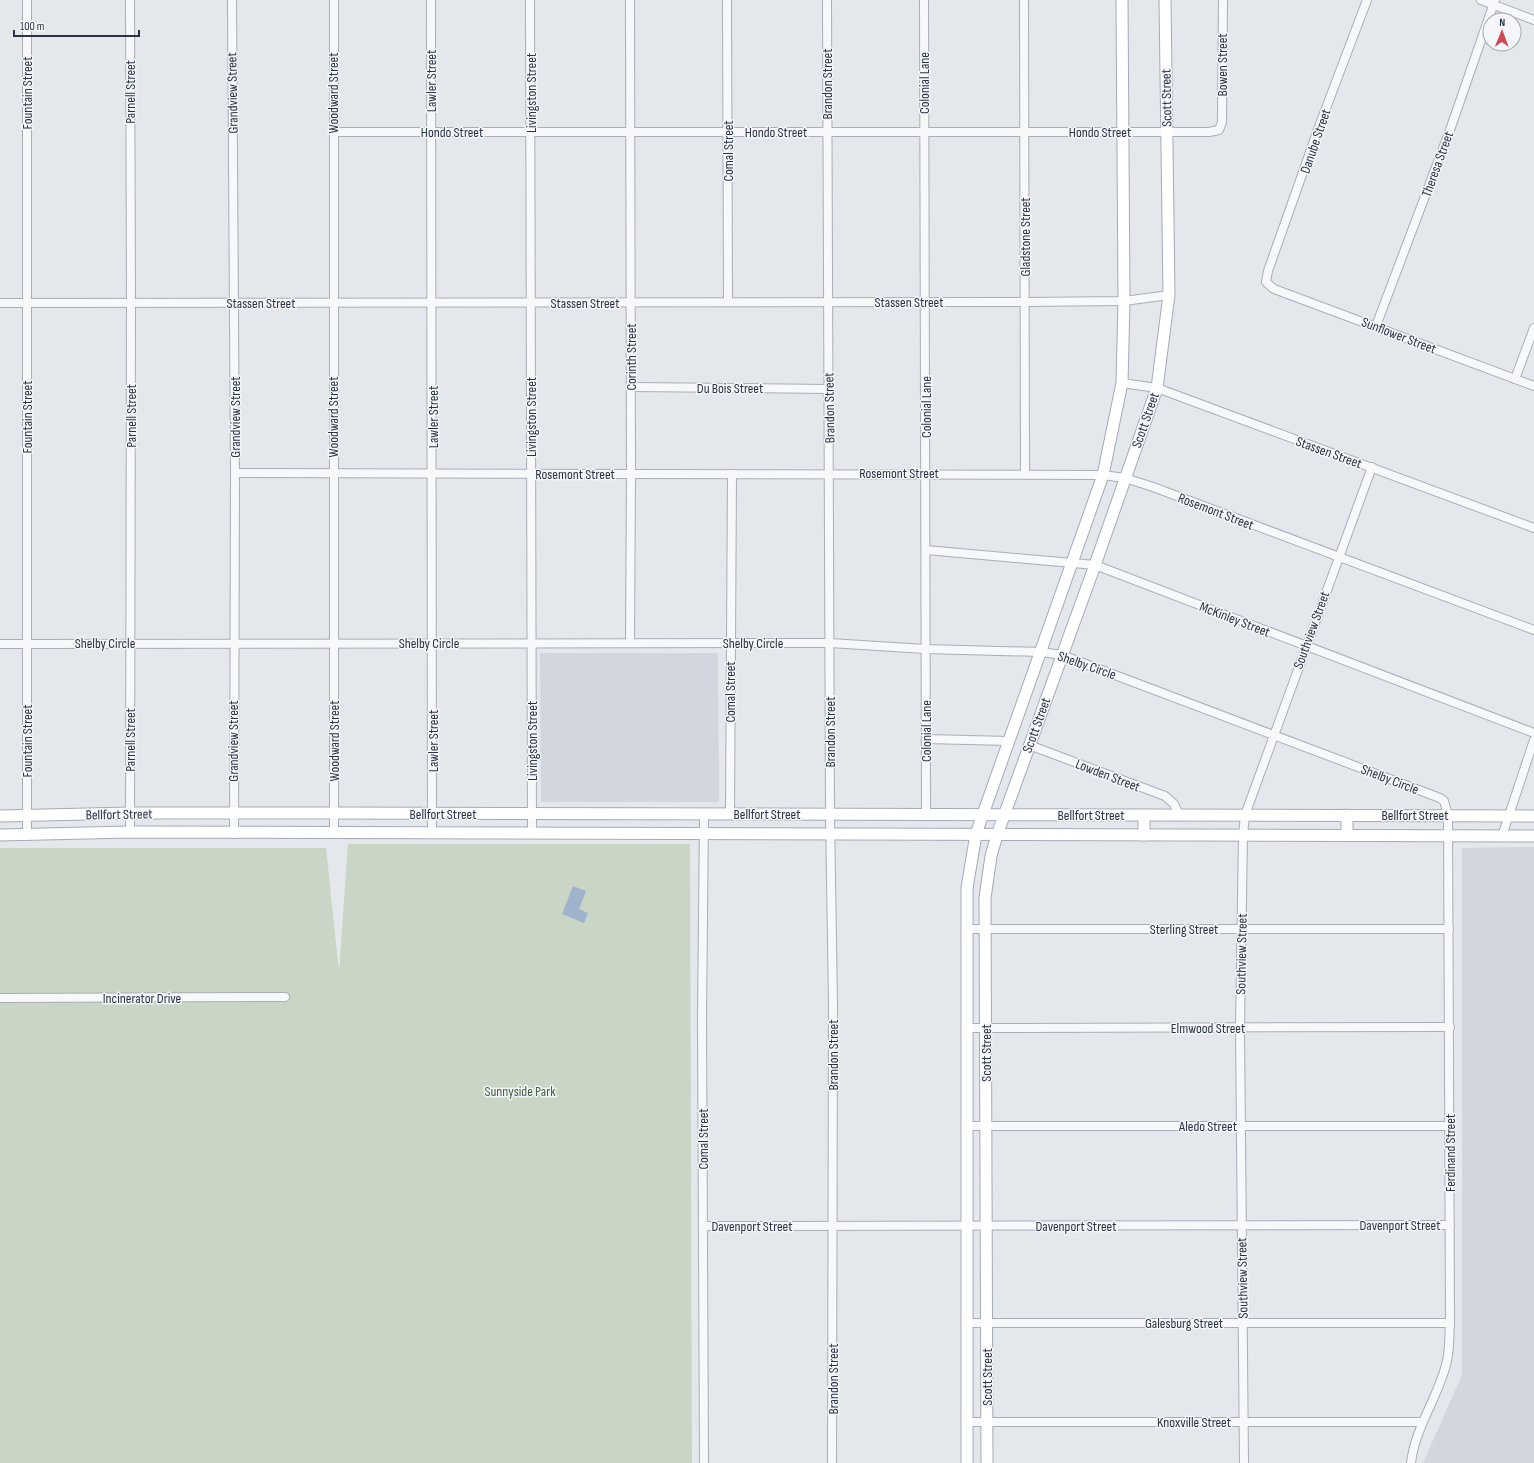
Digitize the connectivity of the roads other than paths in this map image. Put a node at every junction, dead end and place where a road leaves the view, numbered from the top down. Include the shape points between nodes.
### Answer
1 (27, 0) edge
2 (130, 0) edge
3 (232, 0) edge
4 (334, 0) edge
5 (431, 0) edge
6 (530, 0) edge
7 (630, 0) edge
8 (726, 0) edge
9 (827, 0) edge
10 (924, 0) edge
11 (1024, 0) edge
12 (1122, 0) edge
13 (1165, 0) edge
14 (1223, 0) edge
15 (1367, 0) edge
16 (1481, 0) edge
17 (1494, 2) edge
18 (1534, 20) edge
19 (1219, 130) joint
20 (334, 132) junction
21 (431, 132) junction
22 (531, 132) junction
23 (630, 132) junction
24 (728, 132) junction
25 (827, 132) junction
26 (925, 132) junction
27 (1024, 132) junction
28 (1122, 132) junction
29 (1166, 132) junction
30 (1266, 282) joint
31 (1169, 295) junction
32 (1124, 301) junction
33 (631, 302) junction
34 (728, 302) junction
35 (828, 302) junction
36 (925, 302) junction
37 (1025, 302) junction
38 (0, 303) edge
39 (27, 303) junction
40 (131, 303) junction
41 (235, 303) junction
42 (334, 303) junction
43 (432, 303) junction
44 (531, 303) junction
45 (1376, 326) junction
46 (1534, 328) edge
47 (1515, 379) junction
48 (1122, 383) junction
49 (1534, 386) edge
50 (631, 387) junction
51 (1156, 388) junction
52 (829, 389) junction
53 (1372, 467) junction
54 (235, 473) junction
55 (333, 473) junction
56 (830, 473) junction
57 (926, 473) junction
58 (433, 474) junction
59 (531, 474) junction
60 (631, 474) junction
61 (732, 474) junction
62 (1025, 474) junction
63 (1103, 474) junction
64 (1125, 478) junction
65 (1534, 528) edge
66 (926, 550) junction
67 (1338, 557) junction
68 (1071, 564) junction
69 (1095, 566) junction
70 (1534, 630) edge
71 (234, 643) junction
72 (334, 643) junction
73 (433, 643) junction
74 (531, 643) junction
75 (630, 643) junction
76 (730, 643) junction
77 (830, 643) junction
78 (0, 644) edge
79 (26, 644) junction
80 (130, 644) junction
81 (1305, 646) junction
82 (925, 648) junction
83 (1041, 652) junction
84 (1062, 655) junction
85 (1534, 733) edge
86 (1273, 735) junction
87 (926, 739) junction
88 (1534, 740) edge
89 (1009, 741) junction
90 (1029, 745) junction
91 (130, 813) junction
92 (334, 813) junction
93 (233, 814) junction
94 (432, 814) junction
95 (532, 814) junction
96 (704, 814) junction
97 (730, 814) junction
98 (830, 814) junction
99 (926, 814) junction
100 (27, 815) junction
101 (982, 815) junction
102 (1004, 815) junction
103 (1144, 815) junction
104 (1179, 815) junction
105 (1346, 815) junction
106 (1448, 815) junction
107 (1509, 815) junction
108 (0, 816) edge
109 (1245, 816) junction
110 (1534, 816) edge
111 (130, 832) junction
112 (234, 834) junction
113 (334, 834) junction
114 (432, 834) junction
115 (532, 834) junction
116 (830, 834) junction
117 (976, 834) junction
118 (0, 835) edge
119 (27, 835) junction
120 (704, 835) junction
121 (997, 835) junction
122 (1144, 835) junction
123 (1242, 835) junction
124 (1347, 835) junction
125 (1448, 835) junction
126 (1502, 836) junction
127 (1534, 836) edge
128 (966, 929) junction
129 (985, 929) junction
130 (1242, 929) junction
131 (1449, 929) junction
132 (285, 997) dead end
133 (0, 998) edge
134 (1450, 1027) junction
135 (966, 1028) junction
136 (986, 1028) junction
137 (1240, 1028) junction
138 (966, 1126) junction
139 (986, 1126) junction
140 (1241, 1126) junction
141 (1450, 1126) junction
142 (1242, 1225) junction
143 (1450, 1225) junction
144 (703, 1226) junction
145 (833, 1226) junction
146 (966, 1226) junction
147 (986, 1226) junction
148 (966, 1323) junction
149 (987, 1323) junction
150 (1243, 1323) junction
151 (1450, 1323) junction
152 (967, 1422) junction
153 (987, 1422) junction
154 (1244, 1422) junction
155 (1422, 1422) junction
156 (704, 1463) edge
157 (832, 1463) edge
158 (967, 1463) edge
159 (987, 1463) edge
160 (1244, 1463) edge
161 (1411, 1463) edge

1 - 39 street, Fountain Street
2 - 40 street, Parnell Street
3 - 41 street, Grandview Street
4 - 20 street, Woodward Street
5 - 21 street, Lawler Street
6 - 22 street, Livingston Street
7 - 23 street, Corinth Street
8 - 24 street, Comal Street
9 - 25 street, Brandon Street
10 - 26 street, Colonial Lane
11 - 27 street, Gladstone Street
12 - 28 main road, Scott Street
13 - 29 main road, Scott Street
14 - 19 street, Bowen Street via 1222,122
15 - 30 street, Danube Street via 1320,124
16 - 17 street
17 - 18 street
17 - 45 street, Theresa Street via 1450,130
19 - 29 street, Hondo Street
20 - 21 street, Hondo Street
20 - 42 street, Woodward Street
21 - 22 street, Hondo Street
21 - 43 street, Lawler Street
22 - 23 street, Hondo Street
22 - 44 street, Livingston Street
23 - 24 street, Hondo Street
23 - 33 street, Corinth Street
24 - 25 street, Hondo Street
24 - 34 street, Comal Street
25 - 26 street, Hondo Street
25 - 35 street, Brandon Street
26 - 27 street, Hondo Street
26 - 36 street, Colonial Lane
27 - 28 street, Hondo Street
27 - 37 street, Gladstone Street
28 - 29 street, Hondo Street
28 - 32 main road, Scott Street
29 - 31 main road, Scott Street
30 - 45 street, Sunflower Street via 1274,289
31 - 32 street, Stassen Street
31 - 51 main road, Scott Street
32 - 37 street, Stassen Street
32 - 48 main road, Scott Street
33 - 34 street, Stassen Street
33 - 44 street, Stassen Street
33 - 50 street, Corinth Street
34 - 35 street, Stassen Street
35 - 36 street, Stassen Street
35 - 52 street, Brandon Street
36 - 37 street, Stassen Street
36 - 57 street, Colonial Lane
37 - 62 street, Gladstone Street
38 - 39 street, Stassen Street
39 - 40 street, Stassen Street
39 - 79 street, Fountain Street
40 - 41 street, Stassen Street
40 - 80 street, Parnell Street
41 - 42 street, Stassen Street
41 - 54 street, Grandview Street
42 - 43 street, Stassen Street
42 - 55 street, Woodward Street
43 - 44 street, Stassen Street
43 - 58 street, Lawler Street
44 - 59 street, Livingston Street
45 - 47 street, Sunflower Street
46 - 47 street
47 - 49 street, Sunflower Street
48 - 51 street, Stassen Street
48 - 63 main road, Scott Street
50 - 52 street, Du Bois Street
50 - 60 street, Corinth Street
51 - 53 street, Stassen Street
51 - 64 main road, Scott Street
52 - 56 street, Brandon Street
53 - 65 street, Stassen Street
53 - 67 street, Southview Street
54 - 55 street, Rosemont Street
54 - 71 street, Grandview Street
55 - 58 street, Rosemont Street
55 - 72 street, Woodward Street
56 - 57 street, Rosemont Street
56 - 61 street, Rosemont Street
56 - 77 street, Brandon Street
57 - 62 street, Rosemont Street
57 - 66 street, Colonial Lane
58 - 59 street, Rosemont Street
58 - 73 street, Lawler Street
59 - 60 street, Rosemont Street
59 - 74 street, Livingston Street
60 - 61 street, Rosemont Street
60 - 75 street, Corinth Street
61 - 76 street, Comal Street
62 - 63 street, Rosemont Street
63 - 64 street, Rosemont Street
63 - 68 main road, Scott Street
64 - 67 street, Rosemont Street
64 - 69 main road, Scott Street
66 - 68 street, McKinley Street
66 - 82 street, Colonial Lane
67 - 70 street, Rosemont Street
67 - 81 street, Southview Street
68 - 69 street, McKinley Street
68 - 83 main road, Scott Street
69 - 81 street, McKinley Street
69 - 84 main road, Scott Street
71 - 72 street, Shelby Circle
71 - 80 street, Shelby Circle
71 - 93 street, Grandview Street
72 - 73 street, Shelby Circle
72 - 92 street, Woodward Street
73 - 74 street, Shelby Circle
73 - 94 street, Lawler Street
74 - 75 street, Shelby Circle
74 - 95 street, Livingston Street
75 - 76 street, Shelby Circle
76 - 77 street, Shelby Circle
76 - 97 street, Comal Street
77 - 82 street, Shelby Circle
77 - 98 street, Brandon Street
78 - 79 street, Shelby Circle
79 - 80 street, Shelby Circle
79 - 100 street, Fountain Street
80 - 91 street, Parnell Street
81 - 85 street, McKinley Street
81 - 86 street, Southview Street
82 - 83 street, Shelby Circle
82 - 87 street, Colonial Lane
83 - 84 street, Shelby Circle
83 - 89 main road, Scott Street
84 - 86 street, Shelby Circle
84 - 90 main road, Scott Street
86 - 106 street, Shelby Circle via 1440,798 1444,801
86 - 109 street, Southview Street
87 - 89 street
87 - 99 street, Colonial Lane
88 - 107 street
89 - 101 main road, Scott Street
90 - 102 main road, Scott Street
90 - 104 street, Lowden Street via 1165,796 1174,804
91 - 93 main road, Bellfort Street
91 - 100 main road, Bellfort Street
91 - 111 street, Parnell Street
92 - 93 main road, Bellfort Street
92 - 94 main road, Bellfort Street
92 - 113 street, Woodward Street
93 - 112 street, Grandview Street
94 - 95 main road, Bellfort Street
94 - 114 street, Lawler Street
95 - 96 main road, Bellfort Street
95 - 115 street, Livingston Street
96 - 97 main road, Bellfort Street
96 - 120 street, Comal Street
97 - 98 main road, Bellfort Street
98 - 99 main road, Bellfort Street
98 - 116 street, Brandon Street
99 - 101 main road, Bellfort Street
100 - 108 main road, Bellfort Street
100 - 119 street, Fountain Street
101 - 102 main road, Bellfort Street
101 - 117 main road, Scott Street
102 - 103 main road, Bellfort Street
102 - 121 main road, Scott Street
103 - 104 main road, Bellfort Street
103 - 122 main road
104 - 109 main road, Bellfort Street
105 - 106 main road, Bellfort Street
105 - 109 main road, Bellfort Street
105 - 124 main road
106 - 107 main road, Bellfort Street
106 - 125 street, Shelby Circle
107 - 110 main road, Bellfort Street
107 - 126 street
109 - 123 street, Southview Street
111 - 112 main road, Bellfort Street
111 - 119 main road, Bellfort Street
112 - 113 main road, Bellfort Street
113 - 114 main road, Bellfort Street
114 - 115 main road, Bellfort Street
115 - 120 main road, Bellfort Street
116 - 117 main road, Bellfort Street
116 - 120 main road, Bellfort Street
116 - 145 street, Brandon Street
117 - 121 main road, Bellfort Street
117 - 128 main road, Scott Street via 967,888
118 - 119 main road, Bellfort Street
120 - 144 street, Comal Street
121 - 122 main road, Bellfort Street
121 - 129 main road, Scott Street via 987,876
122 - 123 main road, Bellfort Street
123 - 124 main road, Bellfort Street
123 - 130 street, Southview Street
124 - 125 main road, Bellfort Street
125 - 126 main road, Bellfort Street
125 - 131 street, Ferdinand Street
126 - 127 main road, Bellfort Street
128 - 129 street, Sterling Street
128 - 135 main road, Scott Street
129 - 130 street, Sterling Street
129 - 136 main road, Scott Street
130 - 131 street, Sterling Street
130 - 137 street, Southview Street
131 - 134 street, Ferdinand Street
132 - 133 street, Incinerator Drive
134 - 137 street, Elmwood Street
134 - 141 street, Ferdinand Street
135 - 136 street, Elmwood Street
135 - 138 main road, Scott Street
136 - 137 street, Elmwood Street
136 - 139 main road, Scott Street
137 - 140 street, Southview Street
138 - 139 street, Aledo Street
138 - 146 main road, Scott Street
139 - 140 street, Aledo Street
139 - 147 main road, Scott Street
140 - 141 street, Aledo Street
140 - 142 street, Southview Street
141 - 143 street, Ferdinand Street
142 - 143 street, Davenport Street
142 - 147 street, Davenport Street
142 - 150 street, Southview Street
143 - 151 street, Ferdinand Street
144 - 145 street, Davenport Street
144 - 156 street, Comal Street
145 - 146 street, Davenport Street
145 - 157 street, Brandon Street
146 - 147 street, Davenport Street
146 - 148 main road, Scott Street
147 - 149 main road, Scott Street
148 - 149 street, Galesburg Street
148 - 152 main road, Scott Street
149 - 150 street, Galesburg Street
149 - 153 main road, Scott Street
150 - 151 street, Galesburg Street
150 - 154 street, Southview Street
151 - 155 street, Ferdinand Street via 1446,1364
152 - 153 street, Knoxville Street
152 - 158 main road, Scott Street
153 - 154 street, Knoxville Street
153 - 159 main road, Scott Street
154 - 155 street, Knoxville Street
154 - 160 street, Southview Street
155 - 161 street, Ferdinand Street

